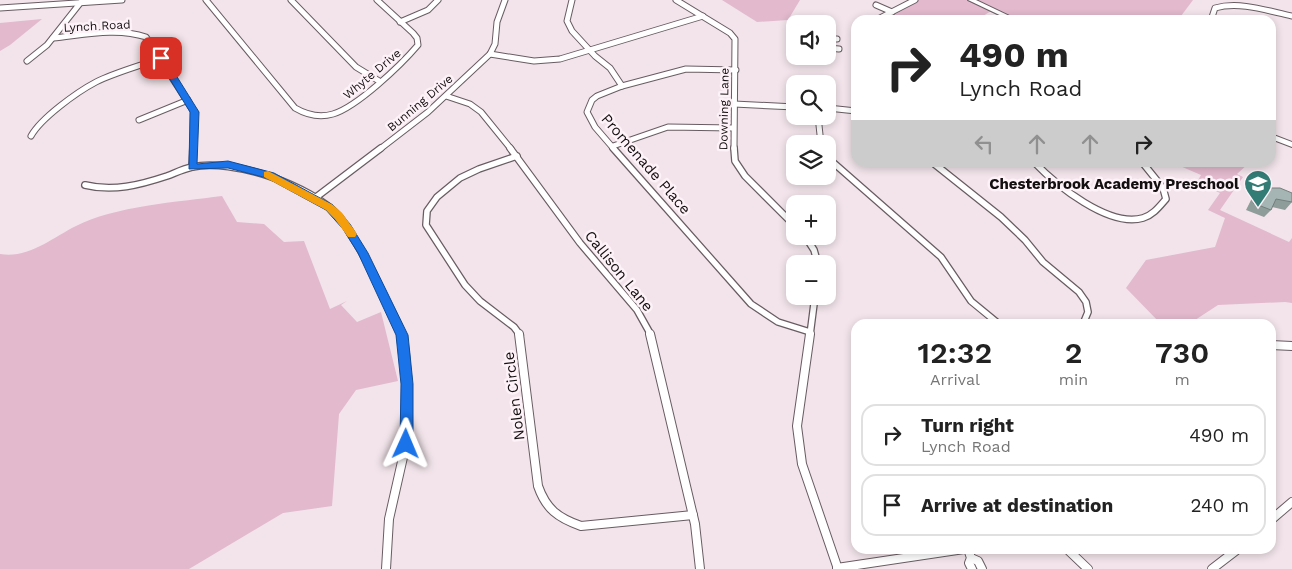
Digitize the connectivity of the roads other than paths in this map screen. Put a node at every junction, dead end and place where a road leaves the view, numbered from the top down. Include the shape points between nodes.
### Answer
1 (122, 0) edge
2 (206, 0) edge
3 (291, 0) edge
4 (377, 0) edge
5 (438, 0) edge
6 (505, 0) edge
7 (572, 0) edge
8 (676, 0) edge
9 (914, 0) edge
10 (971, 0) edge
11 (81, 2) junction
12 (876, 5) dead end
13 (0, 8) edge
14 (892, 12) junction
15 (886, 15) edge
16 (1004, 15) edge
17 (1213, 15) edge
18 (703, 16) junction
19 (1292, 16) edge
20 (400, 22) junction
21 (53, 38) junction
22 (836, 49) edge
23 (839, 49) dead end
24 (589, 50) junction
25 (490, 54) junction
26 (161, 58) junction
27 (27, 61) dead end
28 (736, 70) junction
29 (379, 81) junction
30 (622, 86) junction
31 (446, 96) junction
32 (188, 100) junction
33 (734, 104) junction
34 (786, 107) edge
35 (836, 109) edge
36 (851, 110) edge
37 (139, 120) dead end
38 (733, 128) junction
39 (31, 136) dead end
40 (1276, 138) edge
41 (1292, 145) edge
42 (613, 146) junction
43 (517, 156) junction
44 (836, 165) edge
45 (192, 167) junction
46 (938, 167) edge
47 (1039, 167) edge
48 (1146, 167) edge
49 (85, 185) dead end
50 (315, 198) junction
51 (786, 217) edge
52 (814, 305) edge
53 (993, 319) edge
54 (1085, 319) edge
55 (810, 332) junction
56 (1276, 345) edge
57 (1292, 346) edge
58 (1292, 502) edge
59 (693, 515) junction
60 (1276, 516) edge
61 (932, 554) edge
62 (969, 554) edge
63 (1072, 554) edge
64 (1232, 554) edge
65 (971, 558) junction
66 (837, 568) edge
67 (386, 569) edge
68 (700, 569) edge
69 (972, 569) edge
70 (982, 569) edge
71 (1088, 569) edge
72 (1212, 569) edge

1 - 11 street
2 - 29 street, Whyte Drive via 295,108 305,114 324,116 343,110
3 - 29 street via 356,67
4 - 20 street, Whyte Drive
5 - 20 street via 428,10
6 - 25 street
7 - 24 street via 567,21
8 - 18 street, Downing Lane
9 - 14 street
10 - 16 main road
11 - 13 street
11 - 21 street
12 - 14 street
14 - 15 street
17 - 19 street via 1215,8 1240,4
18 - 24 street
18 - 28 street, Downing Lane via 734,36
20 - 29 street, Whyte Drive via 417,38 418,45
21 - 26 street, Lynch Road via 140,34 146,37
21 - 27 street
22 - 23 street
24 - 25 street via 548,61
24 - 30 street via 610,68
25 - 31 street, Bunning Drive
26 - 32 street, Lynch Road
26 - 39 street via 96,82 42,121
28 - 30 street, Promenade Place via 686,69
28 - 33 street, Downing Lane
30 - 42 street, Promenade Place via 597,96 588,112 595,127
31 - 43 street, Callison Lane via 470,104 481,112
31 - 50 street, Bunning Drive
32 - 37 street
32 - 45 street, Lynch Road via 195,119
33 - 34 street
33 - 38 street, Downing Lane
35 - 36 street
38 - 42 street via 668,127
38 - 51 street, Downing Lane via 738,168
40 - 41 main road
42 - 55 street, Promenade Place via 751,304 765,317
43 - 59 street, Callison Lane via 580,243 637,310 650,332
43 - 59 street, Nolen Circle via 474,170 451,184 427,211 426,224 465,285 520,335 538,486 543,502 548,510 564,521 581,526
44 - 53 street via 935,252 971,300
45 - 49 street via 122,188 101,189
45 - 50 street via 228,165 252,169
46 - 54 street via 1001,216 1043,262 1079,292 1086,302 1088,312
47 - 48 street via 1096,211 1131,220 1143,218 1166,199 1163,188
50 - 67 street via 347,226 402,335 407,384 406,444 389,519
52 - 55 street
55 - 66 street via 797,426 802,464
56 - 57 street
58 - 60 street
59 - 68 street, Callison Lane
61 - 66 street
62 - 65 street
63 - 71 street
64 - 72 street
65 - 69 street
65 - 70 street via 978,561

